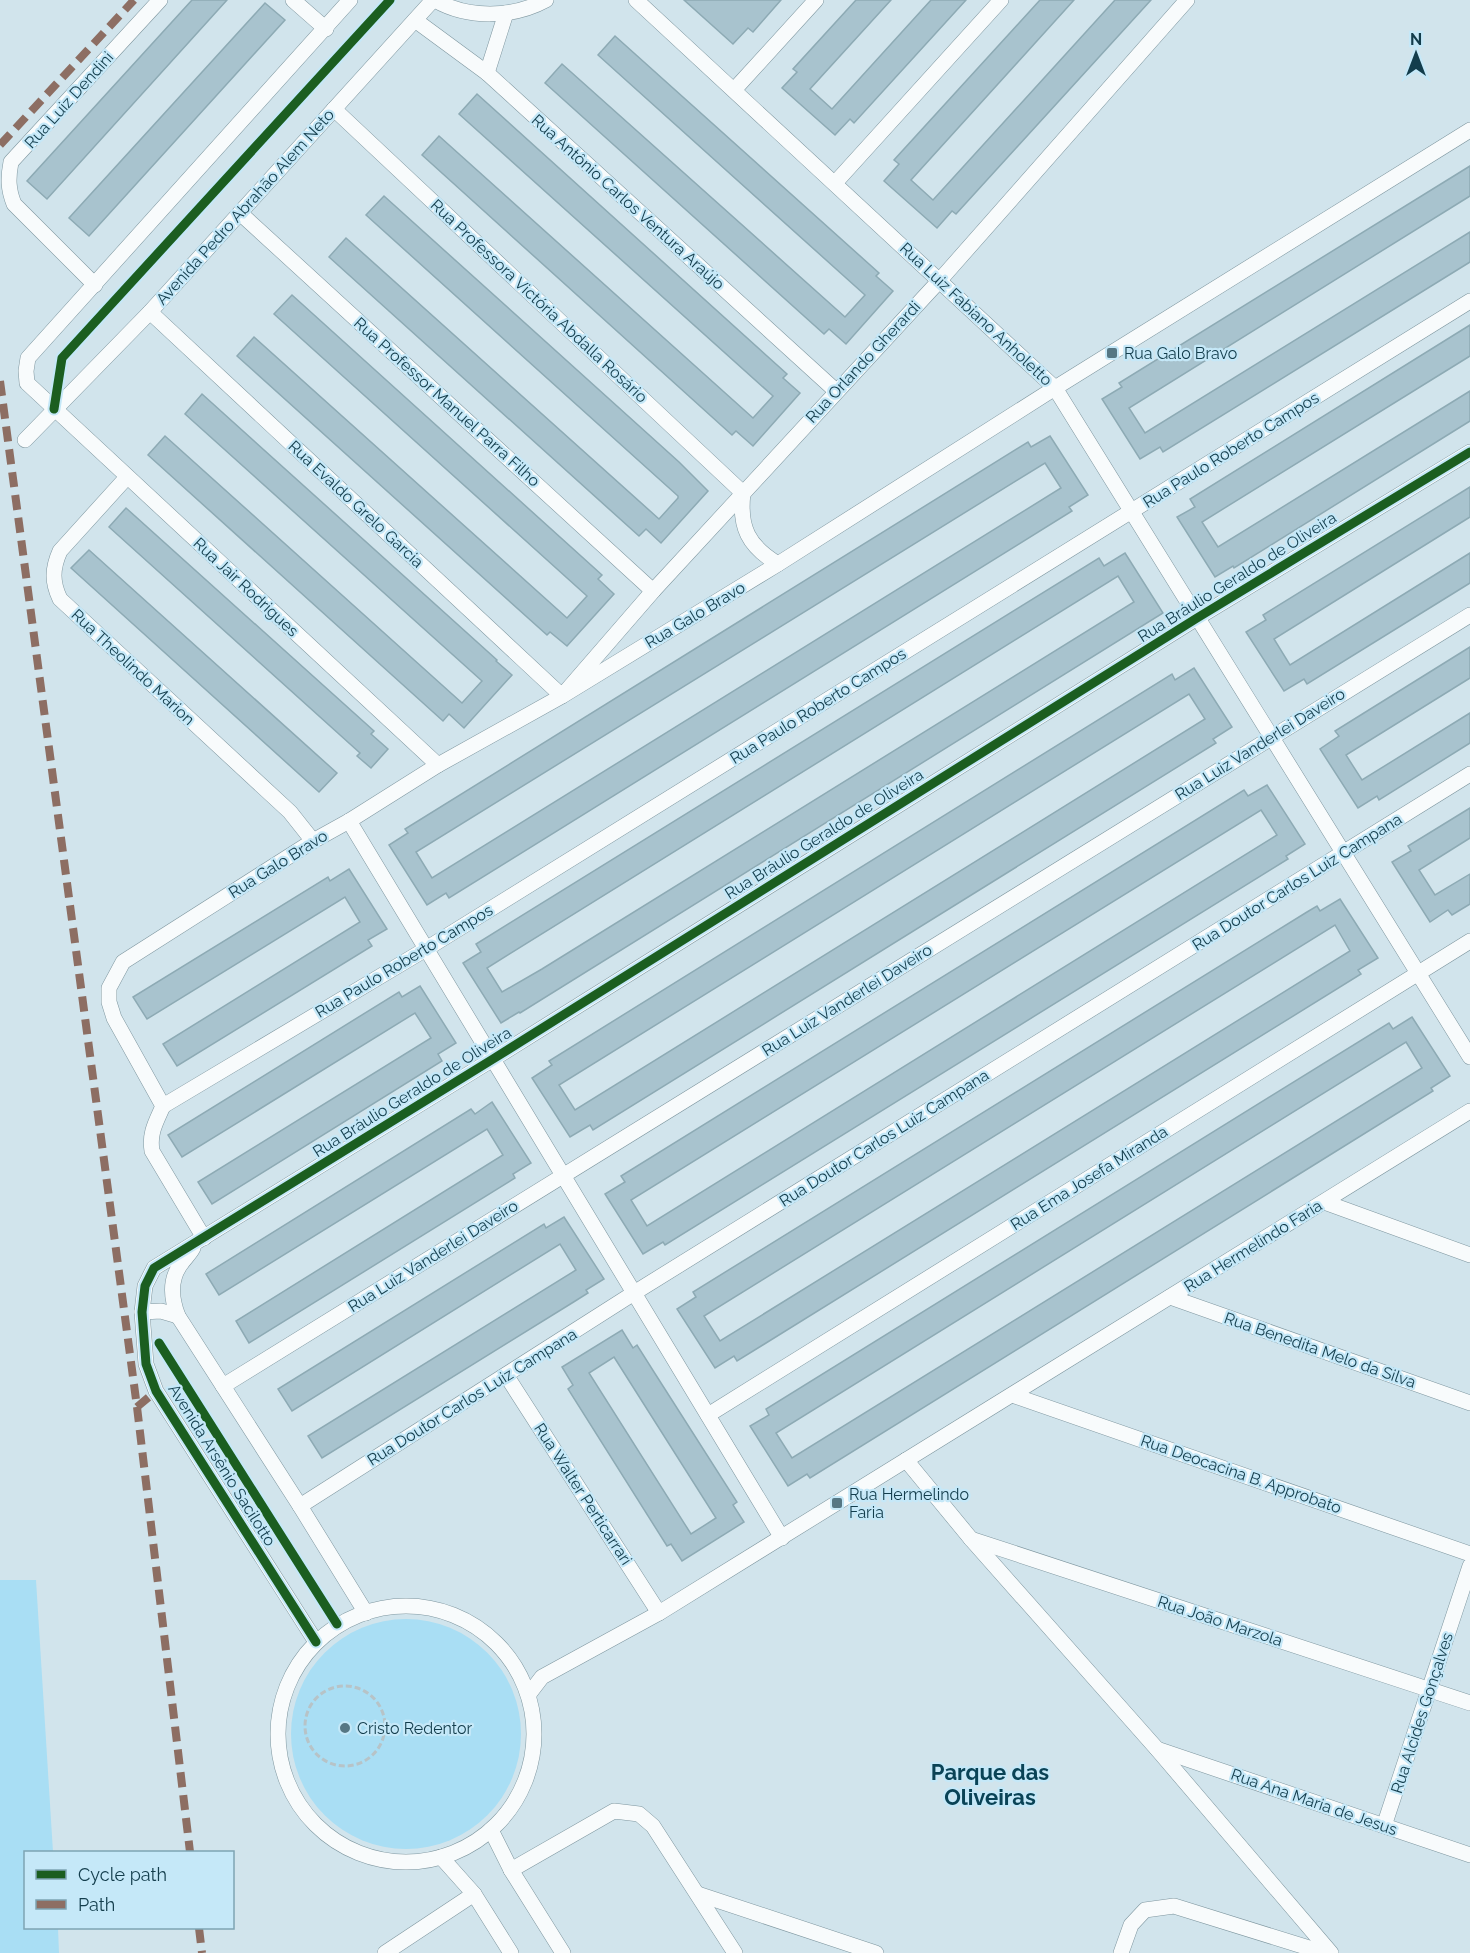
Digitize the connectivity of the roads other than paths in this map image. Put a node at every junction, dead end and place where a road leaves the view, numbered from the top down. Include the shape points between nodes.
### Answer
1 (160, 0) edge
2 (294, 0) edge
3 (350, 0) edge
4 (434, 0) edge
5 (546, 0) edge
6 (816, 0) edge
7 (1002, 0) edge
8 (1187, 0) edge
9 (639, 1) edge
10 (506, 13) junction
11 (415, 20) junction
12 (326, 29) junction
13 (487, 73) junction
14 (734, 90) junction
15 (334, 109) junction
16 (1470, 130) edge
17 (835, 183) junction
18 (240, 213) junction
19 (939, 280) junction
20 (95, 285) junction
21 (1470, 301) edge
22 (150, 312) junction
23 (1055, 388) junction
24 (836, 391) junction
25 (54, 409) junction
26 (25, 440) dead end
27 (1470, 452) edge
28 (127, 477) junction
29 (743, 493) junction
30 (1131, 512) junction
31 (778, 564) junction
32 (653, 591) junction
33 (1470, 615) edge
34 (1197, 618) junction
35 (562, 696) junction
36 (1271, 737) junction
37 (438, 765) junction
38 (1470, 774) edge
39 (349, 821) junction
40 (313, 841) junction
41 (1343, 853) junction
42 (1470, 941) edge
43 (426, 949) junction
44 (1418, 973) junction
45 (1470, 1057) edge
46 (493, 1059) junction
47 (163, 1106) junction
48 (1470, 1111) edge
49 (563, 1176) junction
50 (1324, 1202) junction
51 (200, 1241) junction
52 (1470, 1255) edge
53 (634, 1293) junction
54 (1170, 1297) junction
55 (142, 1312) junction
56 (178, 1316) junction
57 (506, 1375) junction
58 (223, 1386) junction
59 (1012, 1395) junction
60 (1470, 1403) edge
61 (708, 1415) junction
62 (906, 1460) junction
63 (300, 1506) junction
64 (782, 1538) junction
65 (971, 1539) junction
66 (1470, 1554) edge
67 (1470, 1566) edge
68 (366, 1613) junction
69 (659, 1613) junction
70 (316, 1642) junction
71 (542, 1677) junction
72 (521, 1678) junction
73 (1429, 1690) junction
74 (529, 1695) junction
75 (1470, 1703) edge
76 (1157, 1749) junction
77 (1384, 1826) junction
78 (491, 1830) junction
79 (1470, 1855) edge
80 (441, 1857) junction
81 (511, 1870) junction
82 (474, 1894) junction
83 (698, 1894) junction
84 (385, 1953) edge
85 (511, 1953) edge
86 (562, 1953) edge
87 (735, 1953) edge
88 (876, 1953) edge
89 (1121, 1953) edge
90 (1325, 1953) edge
91 (1331, 1953) edge

1 - 20 street, Rua Luiz Dendini via 11,162 9,191 14,204
2 - 12 street
3 - 12 street
4 - 10 street via 472,12
4 - 11 street, Avenida Pedro Abrahão Alem Neto
5 - 10 street
6 - 14 street
7 - 17 street
8 - 19 street, Rua Orlando Gherardi
9 - 14 street, Rua Luiz Fabiano Anholetto
10 - 13 street
11 - 13 street, Rua Antônio Carlos Ventura Araújo
11 - 15 street, Avenida Pedro Abrahão Alem Neto
12 - 20 street
13 - 24 street, Rua Antônio Carlos Ventura Araújo
14 - 17 street, Rua Luiz Fabiano Anholetto
15 - 18 street, Avenida Pedro Abrahão Alem Neto
15 - 29 street, Rua Professora Victória Abdalla Rosário
16 - 23 street, Rua Galo Bravo
17 - 19 street, Rua Luiz Fabiano Anholetto
18 - 22 street, Avenida Pedro Abrahão Alem Neto
18 - 32 street, Rua Professor Manuel Parra Filho
19 - 23 street, Rua Luiz Fabiano Anholetto
19 - 24 street, Rua Orlando Gherardi
20 - 25 street via 28,358 27,383
21 - 30 street, Rua Paulo Roberto Campos
22 - 25 street, Avenida Pedro Abrahão Alem Neto
22 - 35 street, Rua Evaldo Grelo Garcia
23 - 30 street, Rua Luiz Fabiano Anholetto
23 - 31 street, Rua Galo Bravo
24 - 29 street, Rua Orlando Gherardi
25 - 26 street, Avenida Pedro Abrahão Alem Neto
25 - 28 street, Rua Jair Rodrigues
27 - 34 street, Rua Bráulio Geraldo de Oliveira
28 - 37 street, Rua Jair Rodrigues
28 - 40 street, Rua Theolindo Marion via 60,551 53,575 60,599 290,812
29 - 31 street via 741,510 751,543
29 - 32 street, Rua Orlando Gherardi
30 - 34 street, Rua Luiz Fabiano Anholetto
30 - 43 street, Rua Paulo Roberto Campos
31 - 35 street, Rua Galo Bravo
32 - 35 street, Rua Orlando Gherardi
33 - 36 street, Rua Luiz Vanderlei Daveiro
34 - 36 street, Rua Luiz Fabiano Anholetto
34 - 46 street, Rua Bráulio Geraldo de Oliveira
35 - 37 street, Rua Galo Bravo
36 - 41 street, Rua Luiz Fabiano Anholetto
36 - 49 street, Rua Luiz Vanderlei Daveiro
37 - 39 street, Rua Galo Bravo
38 - 41 street, Rua Doutor Carlos Luiz Campana
39 - 40 street, Rua Galo Bravo
39 - 43 street
40 - 47 street, Rua Galo Bravo via 123,962 109,988 109,1002
41 - 44 street, Rua Luiz Fabiano Anholetto
41 - 53 street, Rua Doutor Carlos Luiz Campana
42 - 44 street, Rua Ema Josefa Miranda
43 - 46 street
43 - 47 street, Rua Paulo Roberto Campos
44 - 45 street, Rua Luiz Fabiano Anholetto
44 - 61 street, Rua Ema Josefa Miranda
46 - 49 street
46 - 51 street, Rua Bráulio Geraldo de Oliveira
47 - 51 street via 150,1139 152,1151
48 - 50 street, Rua Hermelindo Faria
49 - 53 street
49 - 58 street, Rua Luiz Vanderlei Daveiro
50 - 52 street
50 - 54 street, Rua Hermelindo Faria
51 - 55 street, Avenida Arsênio Sacilotto via 154,1268 145,1286
51 - 56 street via 174,1276 173,1303
53 - 57 street, Rua Doutor Carlos Luiz Campana
53 - 61 street
54 - 59 street, Rua Hermelindo Faria
54 - 60 street, Rua Benedita Melo da Silva
55 - 56 street via 161,1311
55 - 70 street, Avenida Arsênio Sacilotto via 146,1364 156,1391
56 - 58 street
57 - 63 street, Rua Doutor Carlos Luiz Campana
57 - 69 street, Rua Walter Perticarrari
58 - 63 street
59 - 62 street, Rua Hermelindo Faria
59 - 66 street, Rua Deocacina B. Approbato
61 - 64 street
62 - 64 street, Rua Hermelindo Faria
62 - 65 street
63 - 68 street
64 - 69 street, Rua Hermelindo Faria
65 - 73 street, Rua João Marzola
65 - 76 street
67 - 73 street, Rua Alcides Gonçalves
68 - 70 street via 337,1624
68 - 72 street via 394,1607 423,1607 461,1618 493,1640
69 - 71 street, Rua Hermelindo Faria
70 - 80 street via 289,1681 277,1727 281,1764 295,1800 319,1829 350,1850 385,1861
71 - 72 street, Rua Hermelindo Faria
71 - 74 street, Rua Hermelindo Faria
72 - 74 street
73 - 75 street, Rua João Marzola
73 - 77 street, Rua Alcides Gonçalves
74 - 78 street via 534,1726 531,1765 516,1801
76 - 77 street, Rua Ana Maria de Jesus
76 - 91 street
77 - 79 street, Rua Ana Maria de Jesus
78 - 80 street via 459,1851
78 - 81 street
80 - 82 street
81 - 83 street via 614,1811 639,1814 653,1826
81 - 86 street
82 - 84 street
82 - 85 street
83 - 87 street
83 - 88 street
89 - 90 street via 1131,1925 1145,1910 1174,1906

